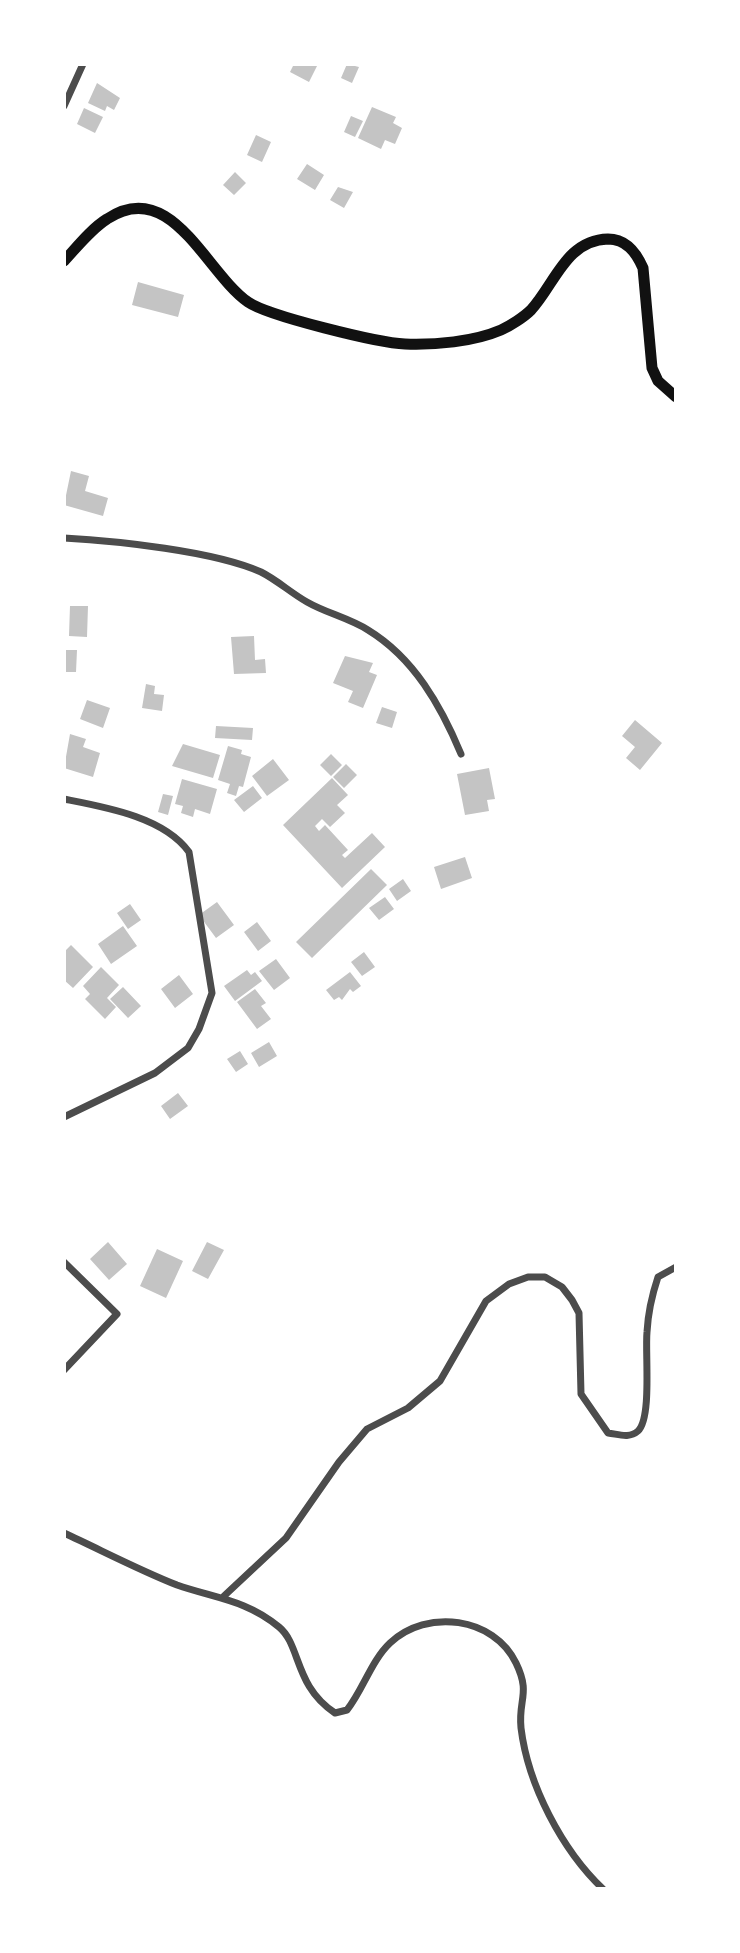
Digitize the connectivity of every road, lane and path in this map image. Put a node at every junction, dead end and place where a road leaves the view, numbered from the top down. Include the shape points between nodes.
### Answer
1 (83, 64) edge
2 (64, 106) edge
3 (64, 261) edge
4 (676, 397) edge
5 (64, 538) edge
6 (461, 754) dead end
7 (64, 799) edge
8 (64, 1117) edge
9 (64, 1262) edge
10 (676, 1267) edge
11 (64, 1370) edge
12 (64, 1533) edge
13 (224, 1596) junction
14 (603, 1889) edge

1 - 2 street
3 - 4 highway via 108,217 133,208 154,209 180,226 235,291 260,309 402,344 438,344 501,330 529,312 574,252 612,239 630,248 643,268 652,368
5 - 6 street via 114,540 223,560 261,573 307,602 366,628 395,649 422,680
7 - 8 street via 142,820 179,838 189,852 212,993 188,1048 155,1073
9 - 11 street via 117,1314
10 - 13 street via 658,1277 651,1299 644,1420 638,1431 628,1436 608,1433 581,1394 579,1313 562,1287 545,1277 509,1284 486,1301 440,1381 408,1408 367,1429 286,1538
12 - 13 street via 179,1585
13 - 14 street via 253,1607 282,1629 305,1684 335,1713 347,1710 389,1643 404,1633 462,1622 488,1630 515,1659 526,1688 521,1725 541,1797 587,1874

